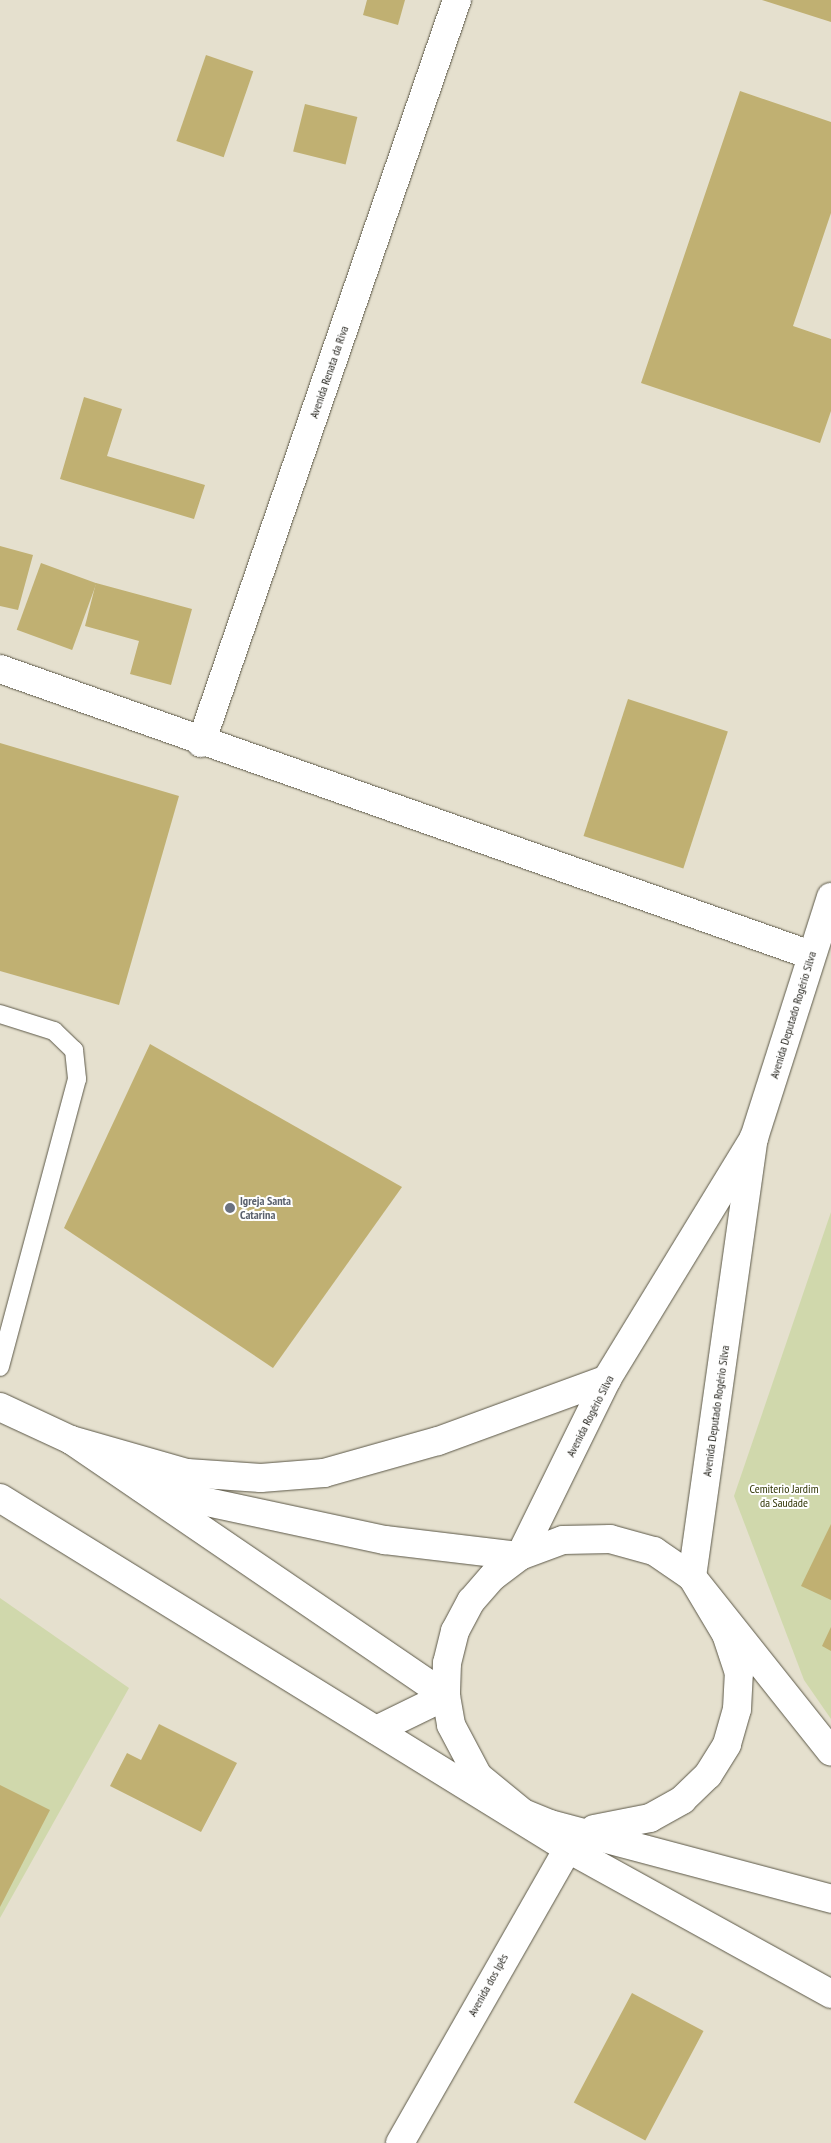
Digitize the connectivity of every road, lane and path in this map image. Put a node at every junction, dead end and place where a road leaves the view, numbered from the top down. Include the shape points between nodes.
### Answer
1 (457, 0) edge
2 (0, 669) edge
3 (201, 743) junction
4 (831, 897) edge
5 (811, 956) junction
6 (0, 1014) edge
7 (754, 1138) junction
8 (0, 1367) edge
9 (607, 1379) junction
10 (0, 1407) edge
11 (71, 1440) junction
12 (142, 1488) junction
13 (0, 1498) edge
14 (520, 1556) junction
15 (692, 1577) junction
16 (446, 1696) junction
17 (376, 1730) junction
18 (831, 1752) edge
19 (572, 1838) junction
20 (831, 1899) edge
21 (831, 1994) edge
22 (400, 2143) edge

1 - 3 street, Avenida Renata da Riva
2 - 3 street
3 - 5 street
4 - 5 street, Avenida Deputado Rogério Silva
5 - 7 street, Avenida Deputado Rogério Silva
6 - 8 lane via 54,1031 74,1050 77,1079
7 - 9 street, Avenida Rogério Silva
7 - 15 street, Avenida Deputado Rogério Silva
9 - 11 street via 438,1441 324,1473 261,1478 187,1473
9 - 14 street, Avenida Rogério Silva
10 - 11 street
11 - 12 street
12 - 14 street via 384,1540
12 - 16 street
13 - 17 street
14 - 15 street via 563,1540 610,1539 654,1551
14 - 16 street, Avenida Rogério Silva via 493,1576 471,1601 455,1631 447,1663
15 - 18 street
15 - 19 street via 726,1634 739,1673 737,1709 727,1744 708,1775 682,1800 650,1818
16 - 17 street
16 - 19 street, Avenida Rogério Silva via 462,1752 499,1797
17 - 19 street
19 - 20 street
19 - 21 street
19 - 22 street, Avenida dos Ipês

